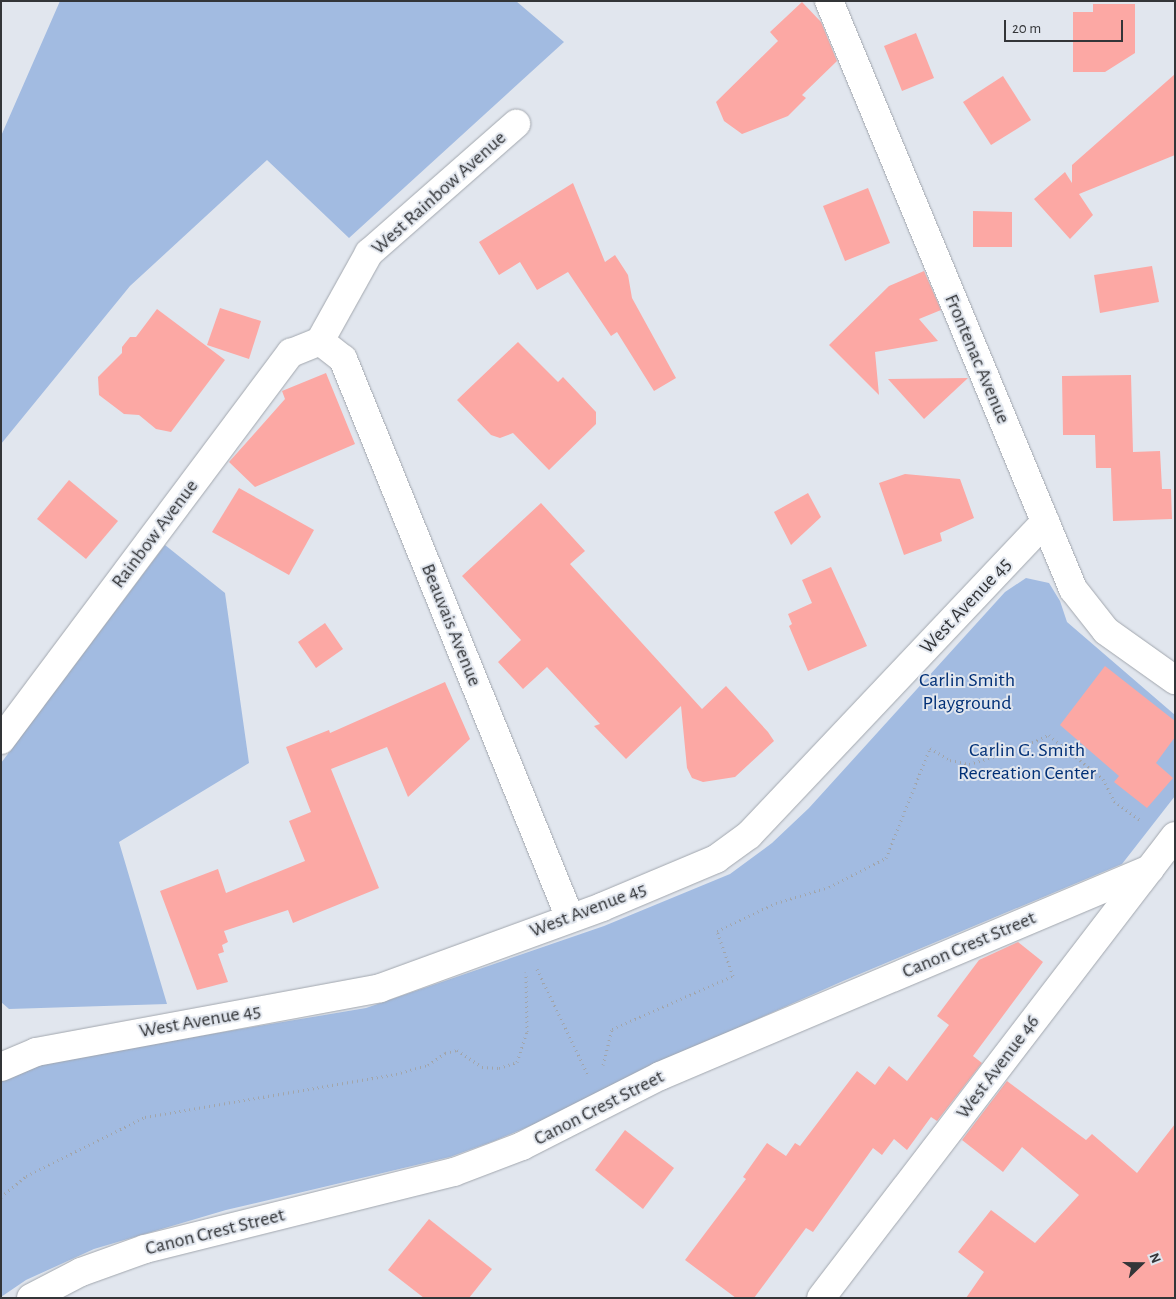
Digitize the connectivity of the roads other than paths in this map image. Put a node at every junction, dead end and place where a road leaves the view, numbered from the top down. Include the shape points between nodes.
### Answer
1 (828, 1) edge
2 (516, 124) dead end
3 (320, 341) junction
4 (1045, 522) junction
5 (1175, 680) edge
6 (1, 740) edge
7 (1173, 839) edge
8 (1150, 869) junction
9 (570, 918) junction
10 (1, 1067) edge
11 (31, 1298) edge
12 (821, 1298) edge

1 - 4 street, Frontenac Avenue
2 - 3 street, West Rainbow Avenue via 369,253
3 - 6 street, Rainbow Avenue via 291,353
3 - 9 street, Beauvais Avenue via 343,359
4 - 5 street, Frontenac Avenue via 1073,589 1106,631
4 - 9 street, West Avenue 45 via 749,835 716,859
7 - 8 street, West Avenue 46
8 - 11 street, Canon Crest Street via 669,1072 605,1094 522,1146 454,1172 145,1249 81,1272
8 - 12 street, West Avenue 46
9 - 10 street, West Avenue 45 via 380,988 36,1052

